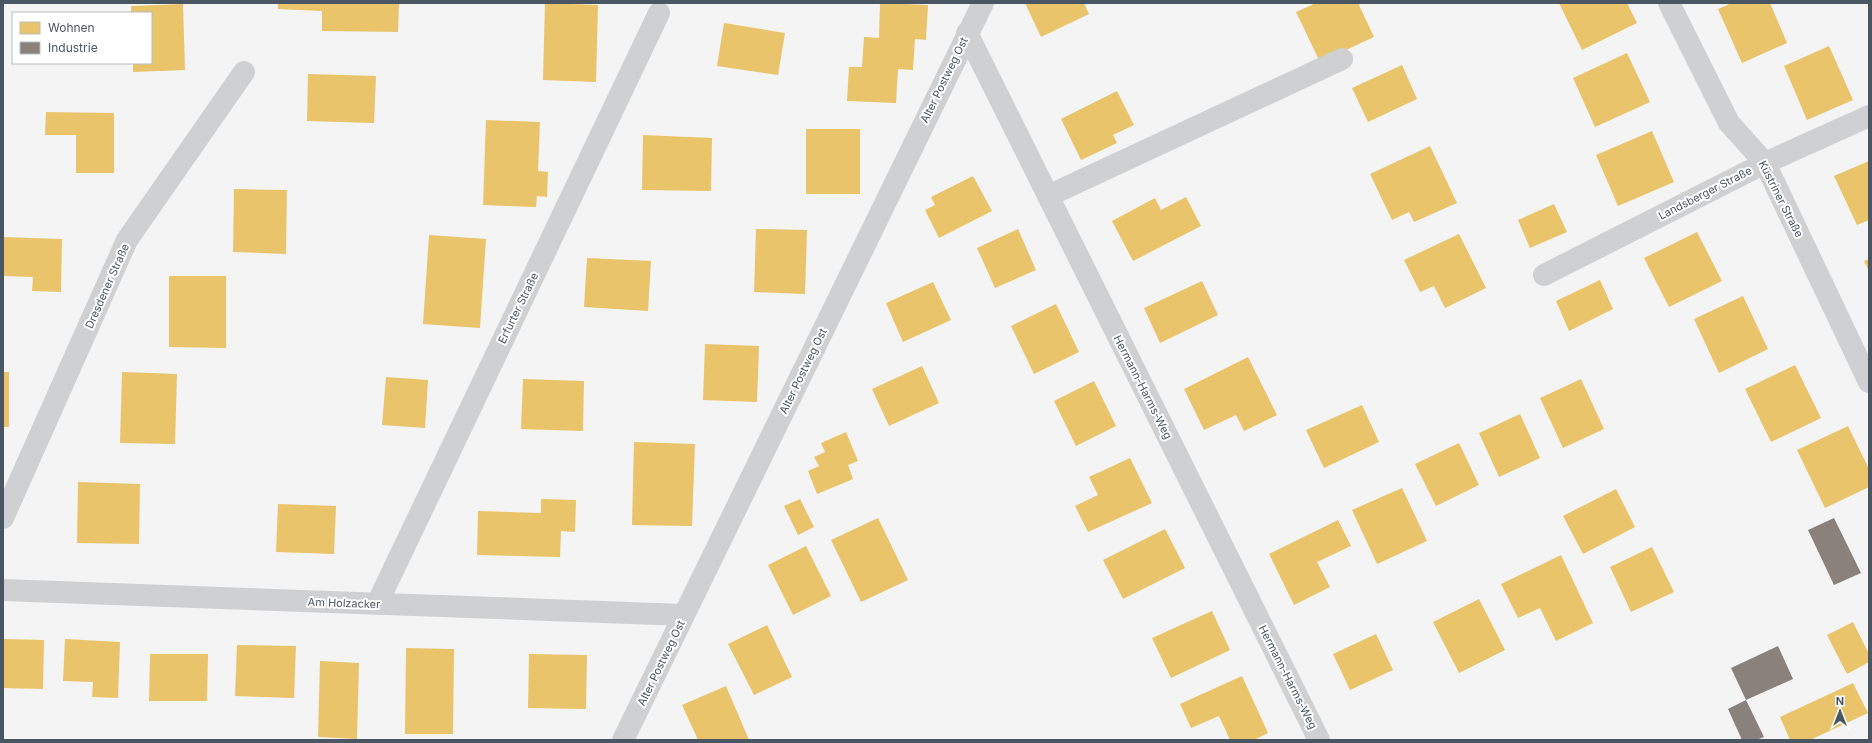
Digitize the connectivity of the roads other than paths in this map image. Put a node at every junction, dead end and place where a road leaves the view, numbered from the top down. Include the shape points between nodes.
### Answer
1 (983, 3) edge
2 (1669, 3) edge
3 (659, 13) dead end
4 (967, 33) junction
5 (1342, 59) dead end
6 (244, 72) dead end
7 (1869, 116) edge
8 (1765, 163) junction
9 (1048, 196) junction
10 (1544, 275) dead end
11 (1869, 382) edge
12 (3, 518) edge
13 (3, 590) edge
14 (376, 604) junction
15 (684, 615) junction
16 (623, 740) edge
17 (1319, 740) edge

1 - 4 street, Alter Postweg Ost
2 - 8 street, Küstriner Straße via 1729,123
3 - 14 street, Erfurter Straße
4 - 9 street, Hermann-Harms-Weg
4 - 15 street, Alter Postweg Ost
5 - 9 street
6 - 12 street, Dresdener Straße via 127,240
7 - 8 street, Landsberger Straße
8 - 10 street, Landsberger Straße
8 - 11 street, Küstriner Straße
9 - 17 street, Hermann-Harms-Weg
13 - 14 street, Am Holzacker
14 - 15 street, Am Holzacker
15 - 16 street, Alter Postweg Ost

